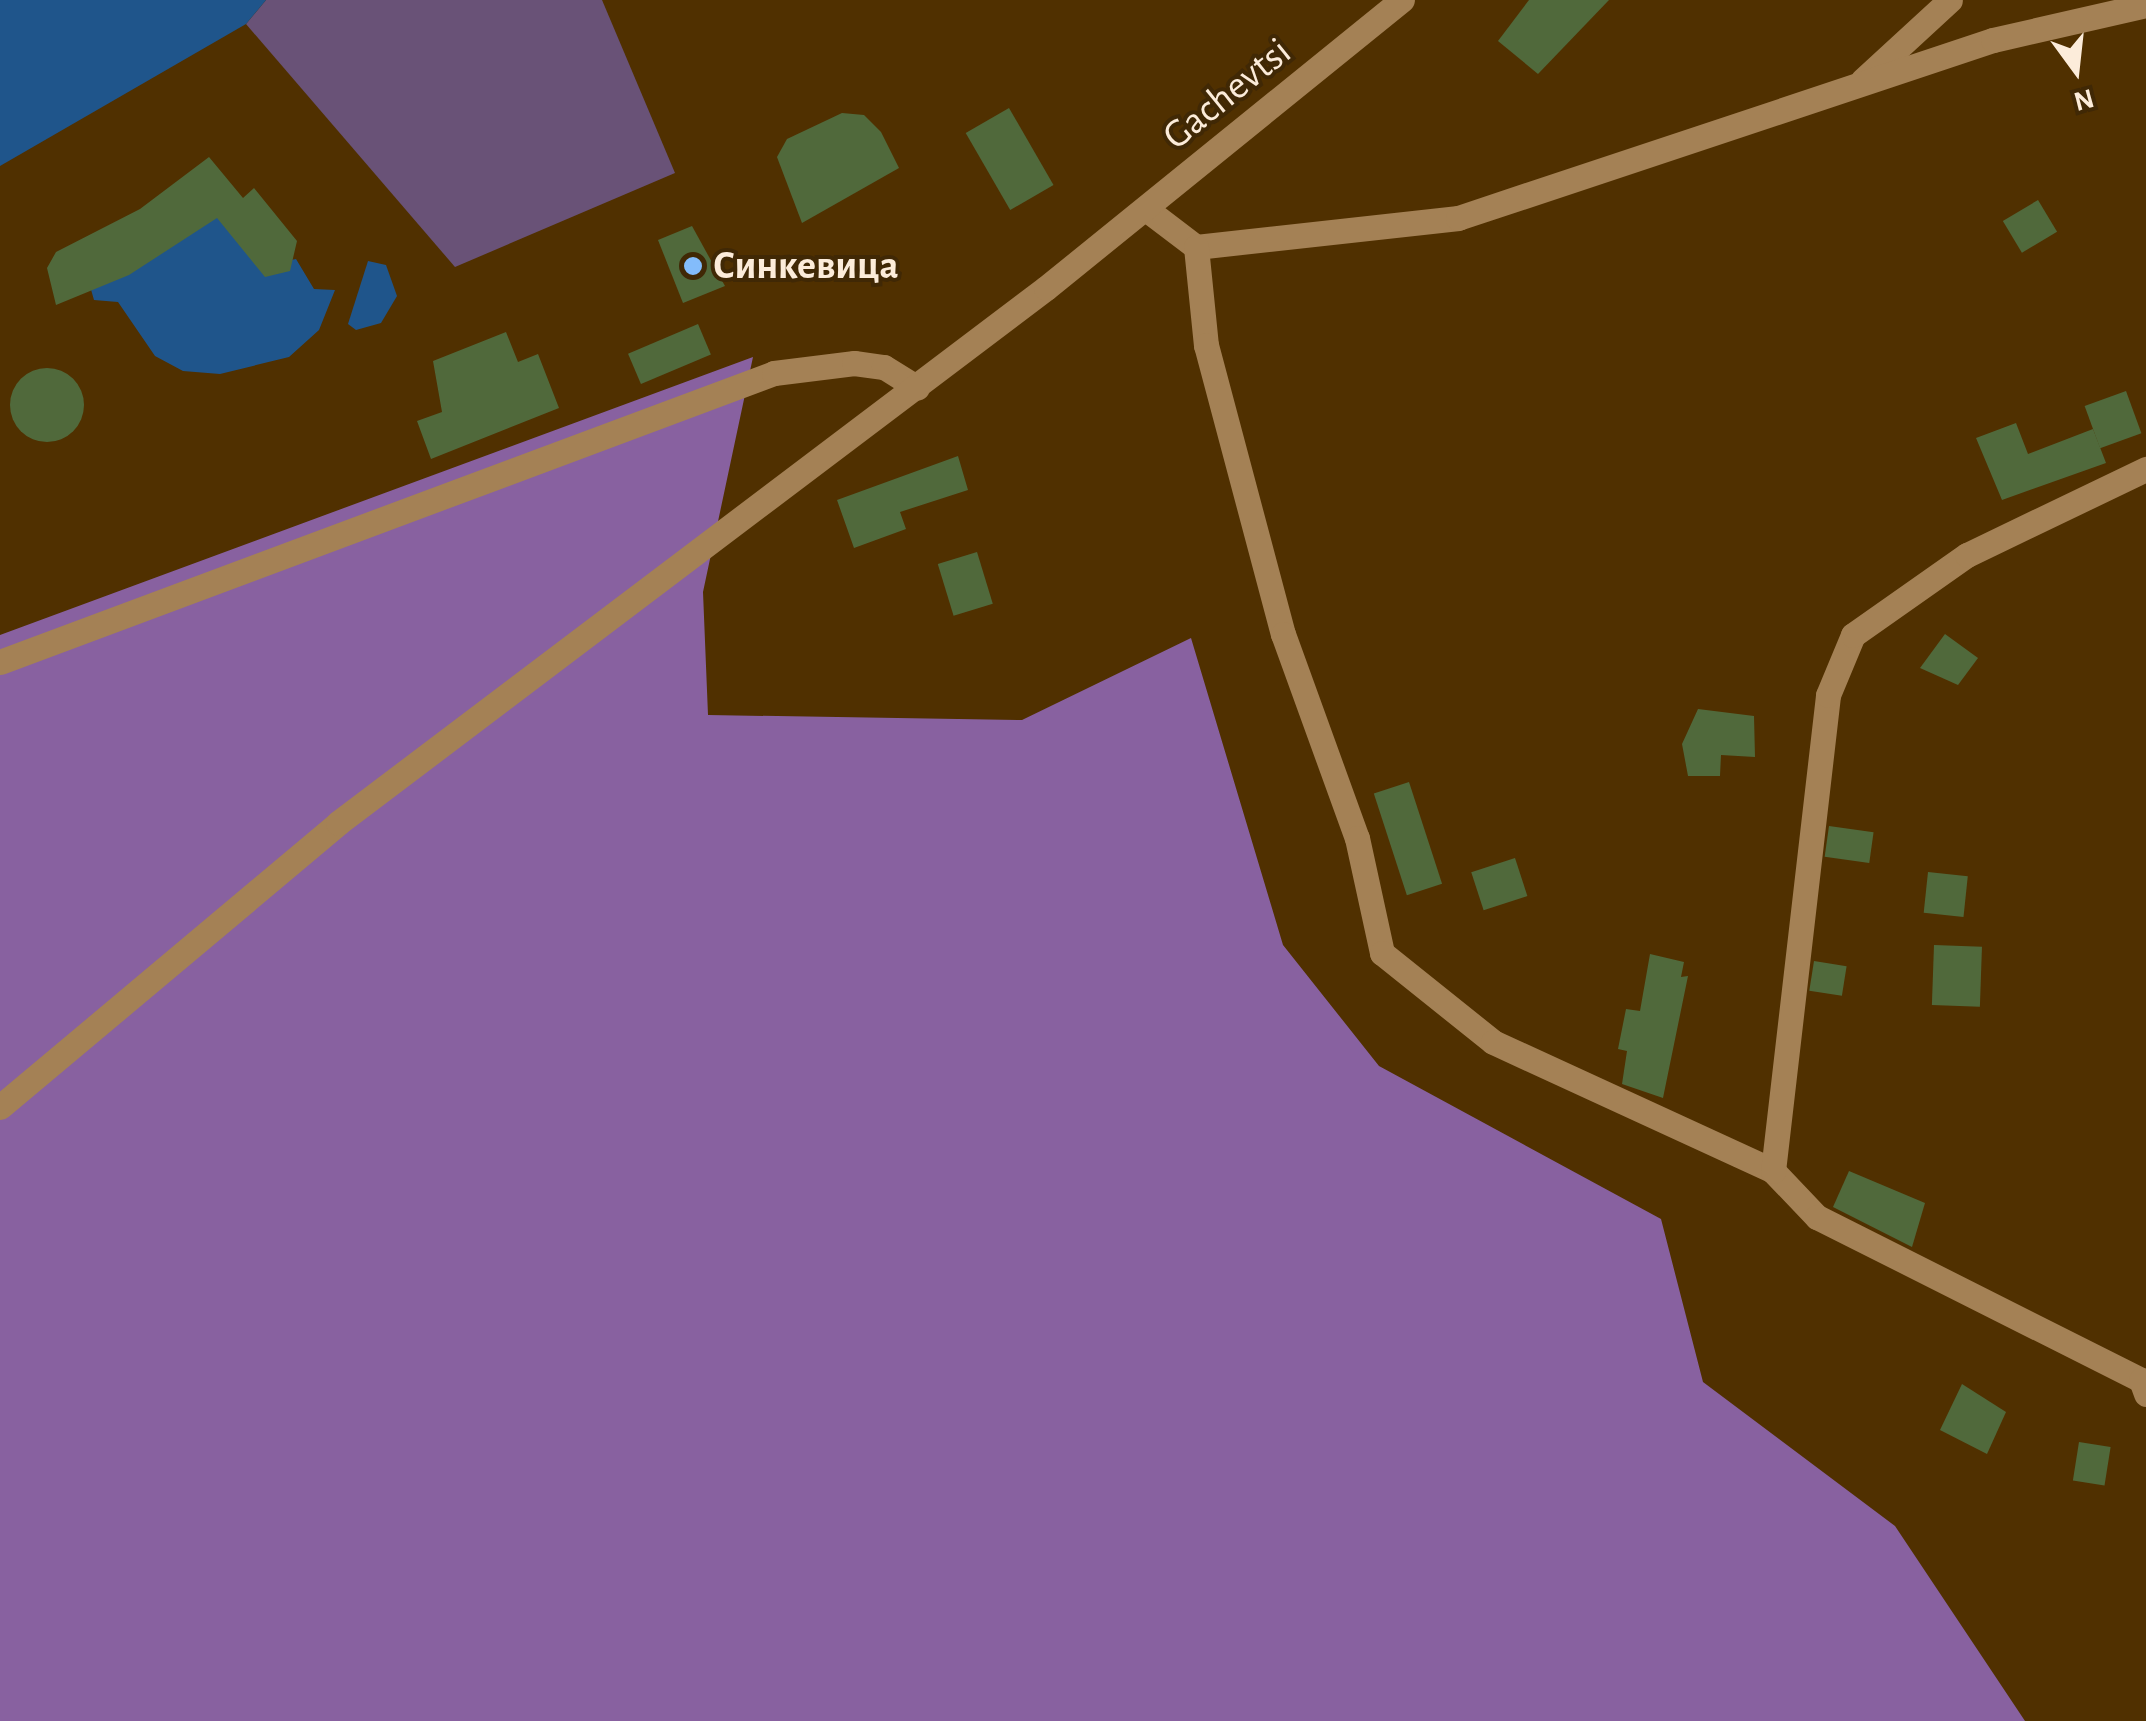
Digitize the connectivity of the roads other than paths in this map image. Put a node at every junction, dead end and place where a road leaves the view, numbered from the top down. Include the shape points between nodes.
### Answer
1 (1402, 0) edge
2 (1950, 0) edge
3 (2146, 6) edge
4 (1856, 87) junction
5 (1146, 209) junction
6 (1196, 247) junction
7 (917, 388) junction
8 (2146, 469) edge
9 (0, 662) edge
10 (0, 1107) edge
11 (1774, 1172) junction
12 (2146, 1394) edge

1 - 5 street, Gachevtsi
2 - 4 street
3 - 4 street via 1993,40
4 - 6 street via 1458,218
5 - 6 street
5 - 7 street, Gachevtsi
6 - 11 street via 1211,364 1284,634 1357,838 1382,953 1493,1042
7 - 9 street via 884,367 854,363 774,373
7 - 10 street, Gachevtsi via 338,822
8 - 11 street via 1967,554 1853,635 1828,695
11 - 12 street via 1818,1217 2141,1380

